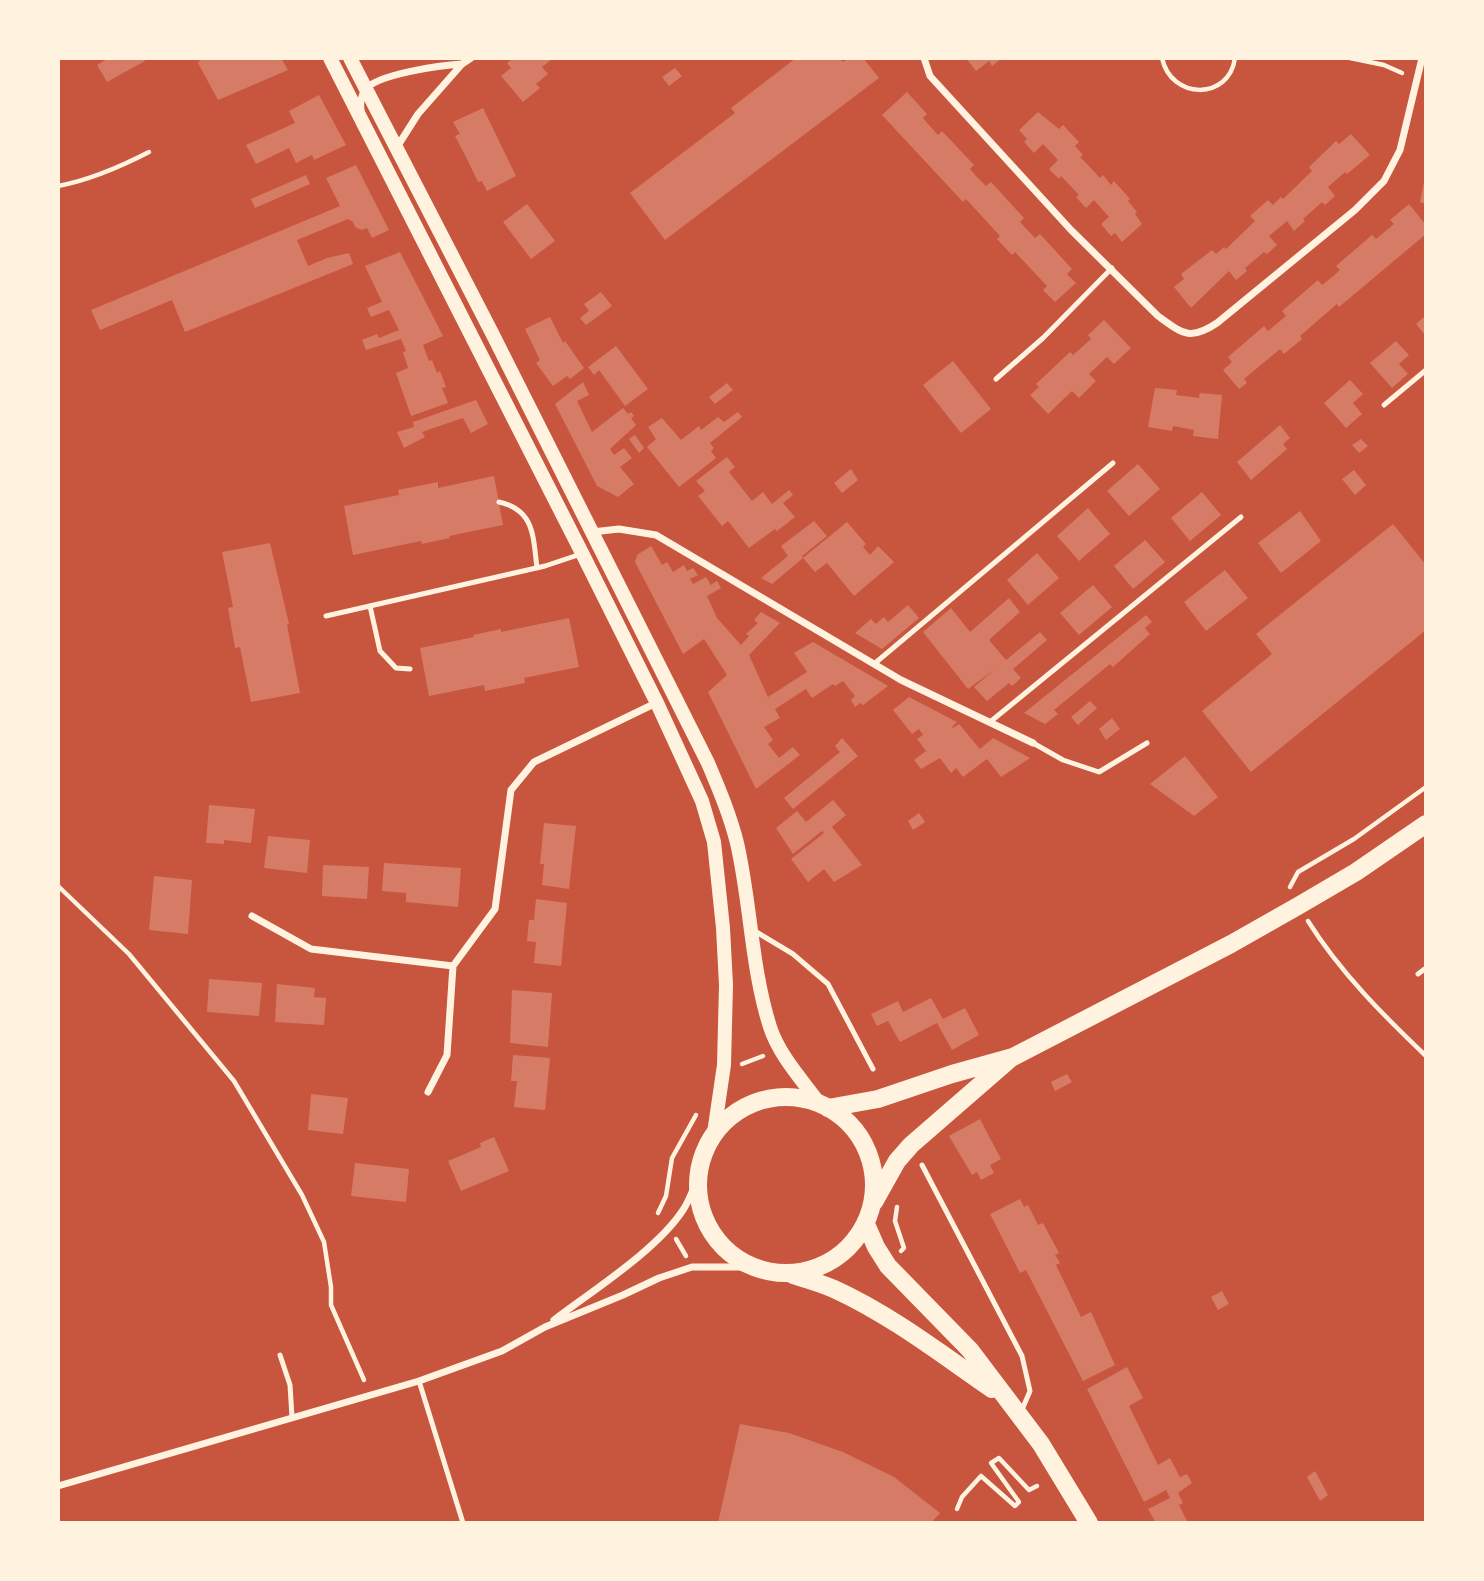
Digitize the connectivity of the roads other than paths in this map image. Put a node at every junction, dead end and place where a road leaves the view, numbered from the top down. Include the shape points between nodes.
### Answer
1 (330, 58) edge
2 (350, 58) edge
3 (471, 58) edge
4 (924, 58) edge
5 (1424, 58) edge
6 (462, 64) junction
7 (366, 88) junction
8 (362, 121) junction
9 (397, 147) junction
10 (1112, 268) junction
11 (1426, 370) edge
12 (996, 379) dead end
13 (1384, 405) dead end
14 (1114, 463) dead end
15 (499, 502) dead end
16 (1241, 517) dead end
17 (592, 532) junction
18 (582, 553) junction
19 (537, 568) junction
20 (370, 606) junction
21 (326, 616) dead end
22 (874, 664) junction
23 (410, 669) dead end
24 (657, 703) junction
25 (990, 722) junction
26 (1033, 743) joint
27 (1147, 743) dead end
28 (1426, 824) edge
29 (252, 916) dead end
30 (750, 929) junction
31 (453, 967) junction
32 (1426, 968) edge
33 (1418, 974) dead end
34 (1013, 1057) junction
35 (873, 1069) dead end
36 (428, 1092) dead end
37 (823, 1105) junction
38 (714, 1133) junction
39 (922, 1165) dead end
40 (697, 1180) junction
41 (869, 1215) junction
42 (753, 1267) junction
43 (789, 1274) junction
44 (545, 1327) junction
45 (280, 1355) dead end
46 (419, 1381) junction
47 (1004, 1396) junction
48 (1020, 1415) junction
49 (292, 1417) junction
50 (58, 1486) edge
51 (463, 1523) edge
52 (1089, 1523) edge

1 - 8 main road
2 - 7 main road
3 - 6 street
4 - 10 street via 930,76 1071,230
5 - 10 street via 1400,150 1384,181 1355,210 1202,333 1193,335 1171,325
6 - 7 street via 383,78
6 - 9 street via 418,114
7 - 8 street via 360,104
7 - 9 main road
8 - 18 main road
9 - 17 main road
10 - 12 lane
11 - 13 lane
14 - 22 lane
15 - 19 lane via 519,509 529,521
16 - 25 lane
17 - 22 street via 619,529 656,535
17 - 30 main road via 726,805
18 - 19 lane
18 - 24 main road
19 - 20 lane
20 - 21 lane
20 - 23 lane via 380,651 396,668
22 - 25 street
24 - 31 street via 534,762 511,790 495,909
24 - 38 main road via 702,801 714,842 726,985 724,1065
25 - 26 street
26 - 27 lane via 1099,772
28 - 34 main road via 1356,872 1231,944
29 - 31 street via 311,948
30 - 35 lane via 793,954 828,984
30 - 37 main road via 771,1029
31 - 36 street via 447,1055
32 - 33 lane
34 - 37 main road via 878,1099
34 - 41 main road via 911,1145 897,1161
37 - 38 main road via 786,1097 753,1103
37 - 41 main road via 847,1122 871,1161 874,1184
38 - 40 main road
39 - 48 lane via 1021,1356 1030,1391
40 - 42 main road via 711,1233
40 - 44 street via 684,1209 669,1227 633,1261
41 - 43 main road via 852,1243 834,1259
41 - 47 main road via 876,1247 888,1266 970,1350
42 - 43 main road
42 - 44 street via 692,1267
43 - 47 main road via 852,1298 918,1336
44 - 46 street via 502,1351
45 - 49 lane via 290,1385
46 - 49 street
46 - 51 lane
47 - 48 main road
48 - 52 main road via 1052,1458
49 - 50 street

